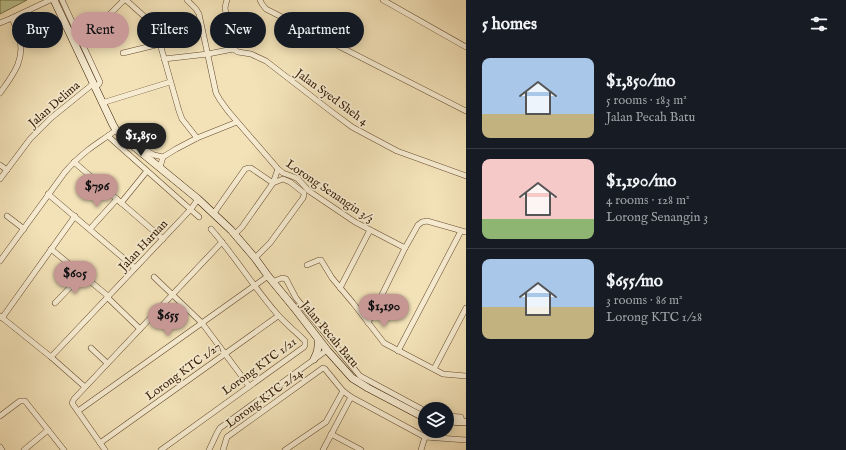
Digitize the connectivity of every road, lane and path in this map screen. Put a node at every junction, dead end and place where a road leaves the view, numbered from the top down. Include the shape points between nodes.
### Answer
1 (50, 0) edge
2 (54, 0) edge
3 (62, 0) edge
4 (125, 0) edge
5 (187, 0) edge
6 (227, 0) edge
7 (260, 0) edge
8 (383, 0) edge
9 (25, 12) edge
10 (112, 12) edge
11 (139, 12) edge
12 (12, 18) edge
13 (0, 23) edge
14 (466, 47) edge
15 (22, 48) edge
16 (145, 48) edge
17 (161, 48) edge
18 (233, 49) junction
19 (123, 54) dead end
20 (208, 54) junction
21 (164, 59) junction
22 (170, 82) junction
23 (94, 86) junction
24 (0, 93) edge
25 (102, 103) junction
26 (466, 111) edge
27 (237, 122) junction
28 (116, 130) junction
29 (108, 136) junction
30 (196, 138) junction
31 (126, 140) junction
32 (163, 157) junction
33 (74, 162) junction
34 (0, 165) edge
35 (160, 167) junction
36 (278, 169) junction
37 (7, 170) junction
38 (147, 171) junction
39 (466, 176) edge
40 (0, 179) edge
41 (273, 183) junction
42 (48, 194) junction
43 (198, 199) junction
44 (119, 201) junction
45 (191, 209) junction
46 (214, 213) junction
47 (7, 216) dead end
48 (75, 216) junction
49 (199, 216) dead end
50 (24, 229) junction
51 (90, 229) junction
52 (211, 229) dead end
53 (370, 230) junction
54 (463, 232) edge
55 (235, 234) junction
56 (162, 239) junction
57 (222, 242) junction
58 (405, 248) junction
59 (51, 249) junction
60 (255, 258) junction
61 (0, 261) edge
62 (307, 265) dead end
63 (135, 268) junction
64 (82, 275) junction
65 (268, 276) junction
66 (154, 277) dead end
67 (272, 282) junction
68 (254, 286) junction
69 (340, 288) junction
70 (172, 294) junction
71 (107, 297) junction
72 (55, 303) dead end
73 (466, 308) edge
74 (464, 315) edge
75 (278, 316) junction
76 (1, 317) edge
77 (368, 322) junction
78 (202, 323) junction
79 (140, 329) junction
80 (318, 339) junction
81 (91, 348) dead end
82 (327, 350) junction
83 (398, 351) junction
84 (225, 354) junction
85 (51, 357) junction
86 (314, 359) junction
87 (107, 363) junction
88 (434, 369) junction
89 (466, 376) edge
90 (249, 386) junction
91 (85, 387) junction
92 (343, 391) junction
93 (350, 397) junction
94 (418, 407) edge
95 (78, 412) junction
96 (418, 414) edge
97 (0, 416) edge
98 (454, 416) edge
99 (454, 421) edge
100 (464, 422) edge
101 (48, 430) junction
102 (418, 433) edge
103 (331, 434) junction
104 (425, 438) edge
105 (439, 438) edge
106 (466, 440) edge
107 (100, 443) junction
108 (0, 448) edge
109 (2, 450) edge
110 (24, 450) edge
111 (64, 450) edge
112 (105, 450) edge
113 (161, 450) edge
114 (209, 450) edge
115 (223, 450) edge
116 (285, 450) edge
117 (323, 450) edge
118 (361, 450) edge
119 (421, 450) edge

1 - 9 street
2 - 23 street, Jalan Pecah Batu
3 - 23 street via 100,82
4 - 10 street
4 - 11 street
5 - 20 street, Lorong Senangin 3/3 via 199,14
6 - 18 street via 225,8
7 - 26 street via 266,9
8 - 14 street
12 - 13 street
15 - 24 street via 20,60
16 - 19 street
17 - 21 street
18 - 20 street
18 - 39 street, Jalan Syed Sheh 4 via 266,61 352,127 397,151
20 - 21 street
20 - 27 street, Lorong Senangin 3/3 via 216,93
21 - 22 street
22 - 25 street
22 - 30 street via 180,115
23 - 25 street, Jalan Pecah Batu
23 - 37 street, Jalan Delima via 51,118 30,138
25 - 28 street, Jalan Pecah Batu
27 - 30 street
27 - 36 street, Lorong Senangin 3/3
28 - 29 street
28 - 31 street, Jalan Pecah Batu
29 - 33 street
29 - 38 street
30 - 32 street
31 - 32 street
31 - 35 street, Jalan Pecah Batu
32 - 35 street
33 - 42 street
33 - 44 street
34 - 37 street
35 - 43 street, Jalan Pecah Batu
36 - 41 street
36 - 53 street, Lorong Senangin 3/3 via 298,179 309,191
37 - 40 street, Jalan Delima
38 - 44 street
38 - 45 street
41 - 46 street via 251,168 245,169
41 - 55 street
41 - 60 street via 283,179 304,195 270,243
42 - 48 street
42 - 50 street
43 - 45 street, Jalan Haruan
43 - 46 street, Jalan Pecah Batu
44 - 51 street
44 - 56 street
45 - 49 street
45 - 56 street, Jalan Haruan
46 - 55 street, Jalan Pecah Batu
47 - 50 street
48 - 51 street
48 - 59 street
50 - 61 street
51 - 63 street
52 - 57 street, Lorong KTC 1/21
53 - 58 street, Lorong Senangin 3/3
53 - 69 street
54 - 58 street via 427,221 422,222
54 - 83 street
55 - 60 street, Jalan Pecah Batu
56 - 63 street, Jalan Haruan
57 - 68 street, Lorong KTC 1/21
57 - 70 street
58 - 77 street
59 - 64 street
59 - 76 street
60 - 65 street, Jalan Pecah Batu
62 - 69 street via 321,260
63 - 71 street, Jalan Haruan
64 - 71 street
64 - 72 street
65 - 67 street, Jalan Pecah Batu
65 - 68 street
66 - 70 street
67 - 80 street, Jalan Pecah Batu
67 - 94 street via 286,279 296,298 360,376
68 - 75 street, Lorong KTC 1/21
68 - 78 street
69 - 77 street
70 - 78 street
70 - 79 street
71 - 79 street
71 - 85 street, Jalan Haruan
73 - 74 street
74 - 88 street
75 - 84 street, Lorong KTC 1/27
75 - 90 street, Lorong KTC 1/21 via 304,341 304,347
76 - 85 street
77 - 83 street via 384,343
78 - 84 street
78 - 95 street
79 - 87 street
80 - 82 street, Jalan Pecah Batu
80 - 86 street via 318,353
81 - 87 street
82 - 86 street
82 - 96 street, Jalan Pecah Batu via 352,378
83 - 88 street
84 - 90 street
84 - 107 street, Lorong KTC 1/27
85 - 91 street
86 - 114 street via 220,428
87 - 91 street
88 - 89 street via 443,374
90 - 113 street, Lorong KTC 1/21
91 - 95 street via 72,403
92 - 93 street
92 - 115 street, Lorong KTC 2/24 via 325,369 321,369 227,437
92 - 116 street via 326,422
93 - 102 street
93 - 103 street
95 - 107 street
97 - 101 street via 20,401 25,401
98 - 100 street via 461,417
99 - 100 street
101 - 110 street
101 - 111 street
103 - 117 street
103 - 118 street
104 - 119 street
105 - 106 street
107 - 112 street
108 - 109 street

